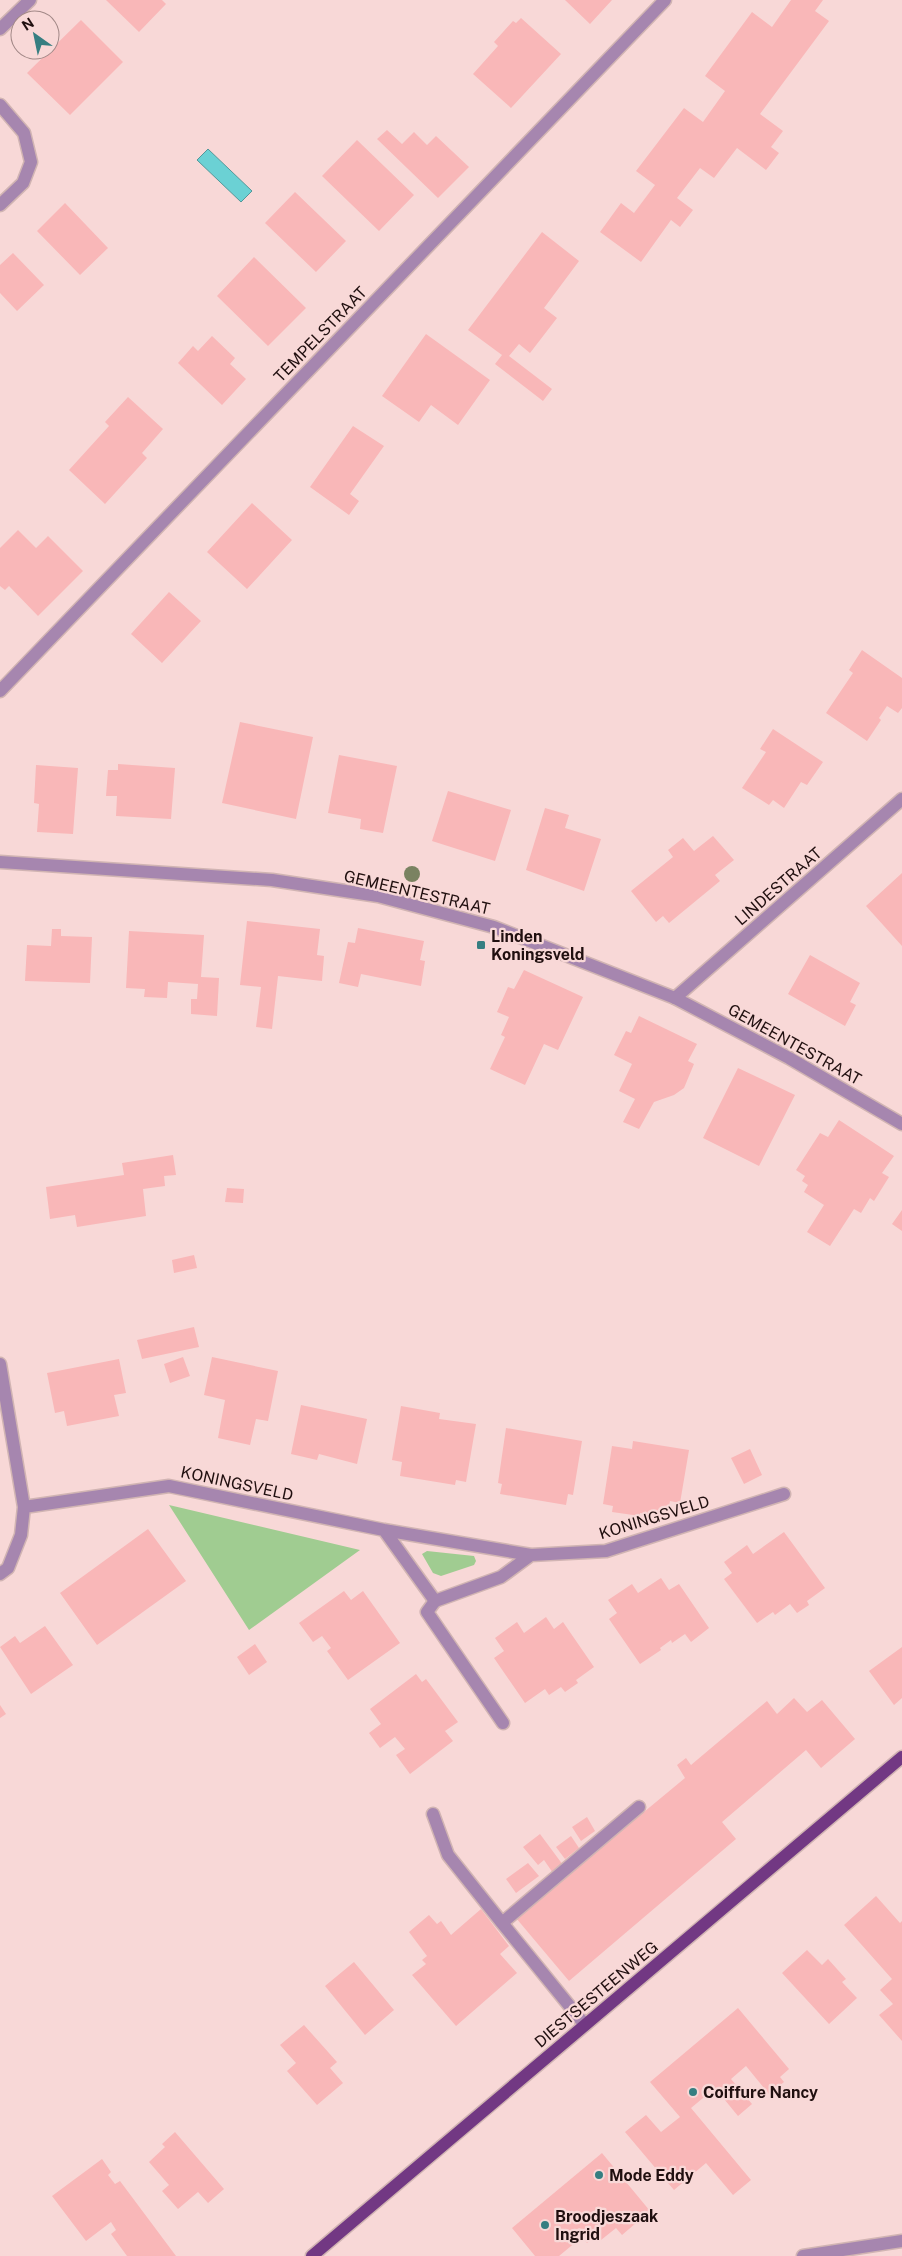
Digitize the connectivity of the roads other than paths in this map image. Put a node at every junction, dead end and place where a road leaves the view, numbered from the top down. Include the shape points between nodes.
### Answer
1 (30, 0) edge
2 (665, 0) edge
3 (0, 29) edge
4 (0, 105) edge
5 (0, 205) edge
6 (0, 692) edge
7 (902, 799) edge
8 (0, 862) edge
9 (675, 998) junction
10 (902, 1124) edge
11 (0, 1364) edge
12 (784, 1494) dead end
13 (24, 1507) junction
14 (384, 1530) junction
15 (531, 1555) junction
16 (0, 1574) edge
17 (435, 1601) junction
18 (504, 1723) dead end
19 (902, 1757) edge
20 (639, 1807) dead end
21 (433, 1814) dead end
22 (502, 1923) junction
23 (585, 2025) junction
24 (902, 2240) edge
25 (312, 2256) edge
26 (803, 2256) edge

1 - 3 street
2 - 6 street, TEMPELSTRAAT
4 - 5 street via 24,133 31,162 23,183
7 - 9 street, LINDESTRAAT
8 - 9 street, GEMEENTESTRAAT via 272,880 378,896 494,927
9 - 10 street, GEMEENTESTRAAT via 789,1058
11 - 13 street
12 - 15 street, KONINGSVELD via 606,1551
13 - 14 street, KONINGSVELD via 169,1486
13 - 16 street via 21,1535 8,1568
14 - 15 street, KONINGSVELD
14 - 17 street
15 - 17 street via 501,1577
17 - 18 street via 427,1612
19 - 23 main road, DIESTSESTEENWEG
20 - 22 street
21 - 22 street via 448,1856
22 - 23 street
23 - 25 main road, DIESTSESTEENWEG
24 - 26 street

